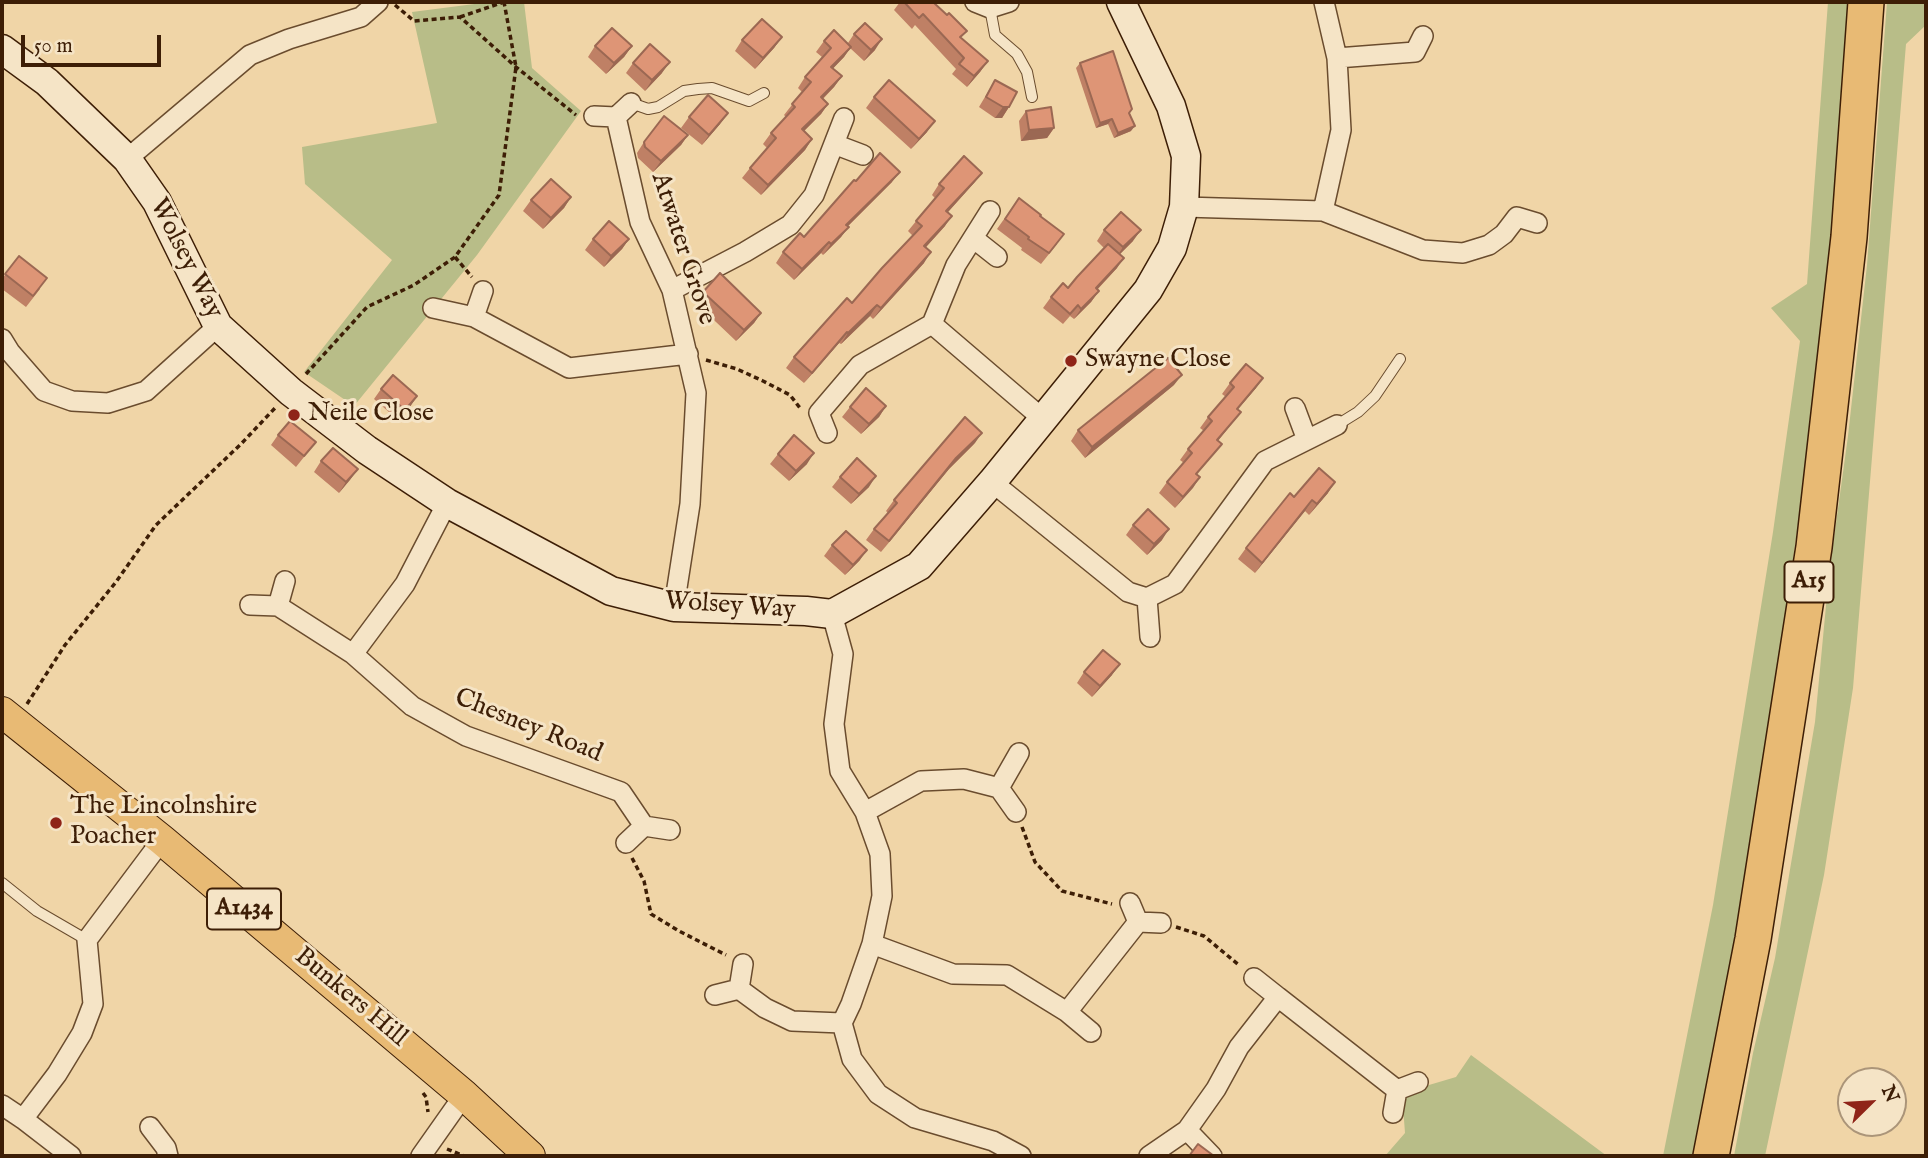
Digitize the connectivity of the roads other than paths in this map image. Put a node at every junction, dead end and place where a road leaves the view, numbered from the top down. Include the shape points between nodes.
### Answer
1 (378, 2) edge
2 (1010, 2) edge
3 (1121, 2) edge
4 (1324, 2) edge
5 (1866, 2) edge
6 (982, 5) edge
7 (2, 49) edge
8 (1337, 58) junction
9 (1426, 69) dead end
10 (764, 93) dead end
11 (1032, 97) dead end
12 (631, 103) joint
13 (594, 116) road end
14 (615, 117) junction
15 (844, 118) dead end
16 (834, 144) junction
17 (863, 155) dead end
18 (127, 159) junction
19 (1184, 207) junction
20 (990, 211) dead end
21 (1323, 211) junction
22 (1537, 223) dead end
23 (973, 238) junction
24 (997, 257) dead end
25 (672, 290) junction
26 (483, 291) road end
27 (433, 308) dead end
28 (474, 317) junction
29 (932, 324) junction
30 (218, 326) junction
31 (2, 339) edge
32 (688, 354) junction
33 (1400, 359) dead end
34 (1294, 408) dead end
35 (1043, 419) junction
36 (1337, 425) joint
37 (827, 433) dead end
38 (1307, 440) junction
39 (992, 482) junction
40 (447, 503) junction
41 (285, 581) dead end
42 (1147, 598) junction
43 (250, 605) dead end
44 (278, 606) junction
45 (674, 607) junction
46 (832, 614) junction
47 (1150, 637) dead end
48 (353, 654) junction
49 (12, 711) edge
50 (1019, 753) dead end
51 (999, 788) junction
52 (865, 812) junction
53 (1017, 812) road end
54 (644, 826) junction
55 (670, 830) dead end
56 (162, 840) junction
57 (626, 843) road end
58 (2, 883) edge
59 (1130, 903) road end
60 (1138, 922) junction
61 (1161, 923) road end
62 (87, 940) junction
63 (873, 944) junction
64 (743, 964) road end
65 (1254, 978) road end
66 (739, 989) junction
67 (715, 995) dead end
68 (1278, 997) junction
69 (1067, 1012) junction
70 (842, 1023) junction
71 (1091, 1032) dead end
72 (1418, 1082) dead end
73 (1397, 1090) junction
74 (464, 1095) junction
75 (2, 1105) edge
76 (1393, 1113) dead end
77 (23, 1119) junction
78 (150, 1127) dead end
79 (1187, 1130) junction
80 (71, 1156) edge
81 (168, 1156) edge
82 (421, 1156) edge
83 (530, 1156) edge
84 (1021, 1156) edge
85 (1149, 1156) edge
86 (1212, 1156) edge
87 (1711, 1156) edge

1 - 18 street via 361,17 250,55
2 - 6 street
3 - 19 street, Wolsey Way via 1171,106 1183,144
4 - 8 street
5 - 87 highway, A15 via 1849,237 1814,547 1758,913
6 - 11 lane via 995,34 1017,54 1027,72
7 - 18 street, Wolsey Way via 47,82
8 - 9 street via 1419,44
8 - 21 street via 1341,130
10 - 12 lane via 749,101 712,88 684,91 648,109
12 - 14 street
13 - 14 street
14 - 25 street, Atwater Grove via 640,222
15 - 16 street
16 - 17 street
16 - 25 street via 814,195 790,225
18 - 30 street, Wolsey Way via 157,202
19 - 21 street
19 - 35 street, Wolsey Way via 1172,248 1148,290
20 - 23 street
21 - 22 street via 1423,250 1463,253 1489,245 1504,234 1515,208
23 - 24 street
23 - 29 street via 956,265
25 - 32 street, Atwater Grove
26 - 28 street
27 - 28 street
28 - 32 street via 569,368
29 - 35 street
29 - 37 street via 860,365 810,411
30 - 31 street via 146,391 108,403 72,401 44,391
30 - 40 street, Wolsey Way via 291,392
32 - 45 street, Atwater Grove via 696,393 690,504
33 - 36 lane via 1375,396
34 - 38 street
35 - 39 street, Wolsey Way
36 - 38 street
38 - 42 street via 1265,461 1175,584
39 - 42 street via 1128,592
39 - 46 street, Wolsey Way via 919,566
40 - 45 street, Wolsey Way via 611,591
40 - 48 street via 405,584
41 - 44 street
42 - 47 street
43 - 44 street
44 - 48 street, Chesney Road
45 - 46 street, Wolsey Way
46 - 52 street via 843,654 834,724 840,771
48 - 54 street, Chesney Road via 412,706 466,736 621,792
49 - 56 main road, Bunkers Hill / A1434
50 - 51 street
51 - 52 street via 964,779 921,781
51 - 53 street
52 - 63 street via 880,854 882,896
54 - 55 street
54 - 57 street
56 - 62 street
56 - 74 main road, Bunkers Hill / A1434
58 - 62 lane via 37,911
59 - 60 street
60 - 61 street
60 - 69 street
62 - 77 street via 93,1004 82,1033
63 - 69 street via 953,974 1007,975
63 - 70 street
64 - 66 street
65 - 68 street
66 - 67 street
66 - 70 street via 792,1021
68 - 73 street
68 - 79 street via 1239,1046
69 - 71 street
70 - 84 street via 852,1059 878,1094 915,1118 993,1140
72 - 73 street
73 - 76 street
74 - 82 street
74 - 83 main road, Bunkers Hill / A1434
75 - 77 street
77 - 80 street
78 - 81 street
79 - 85 street
79 - 86 street

